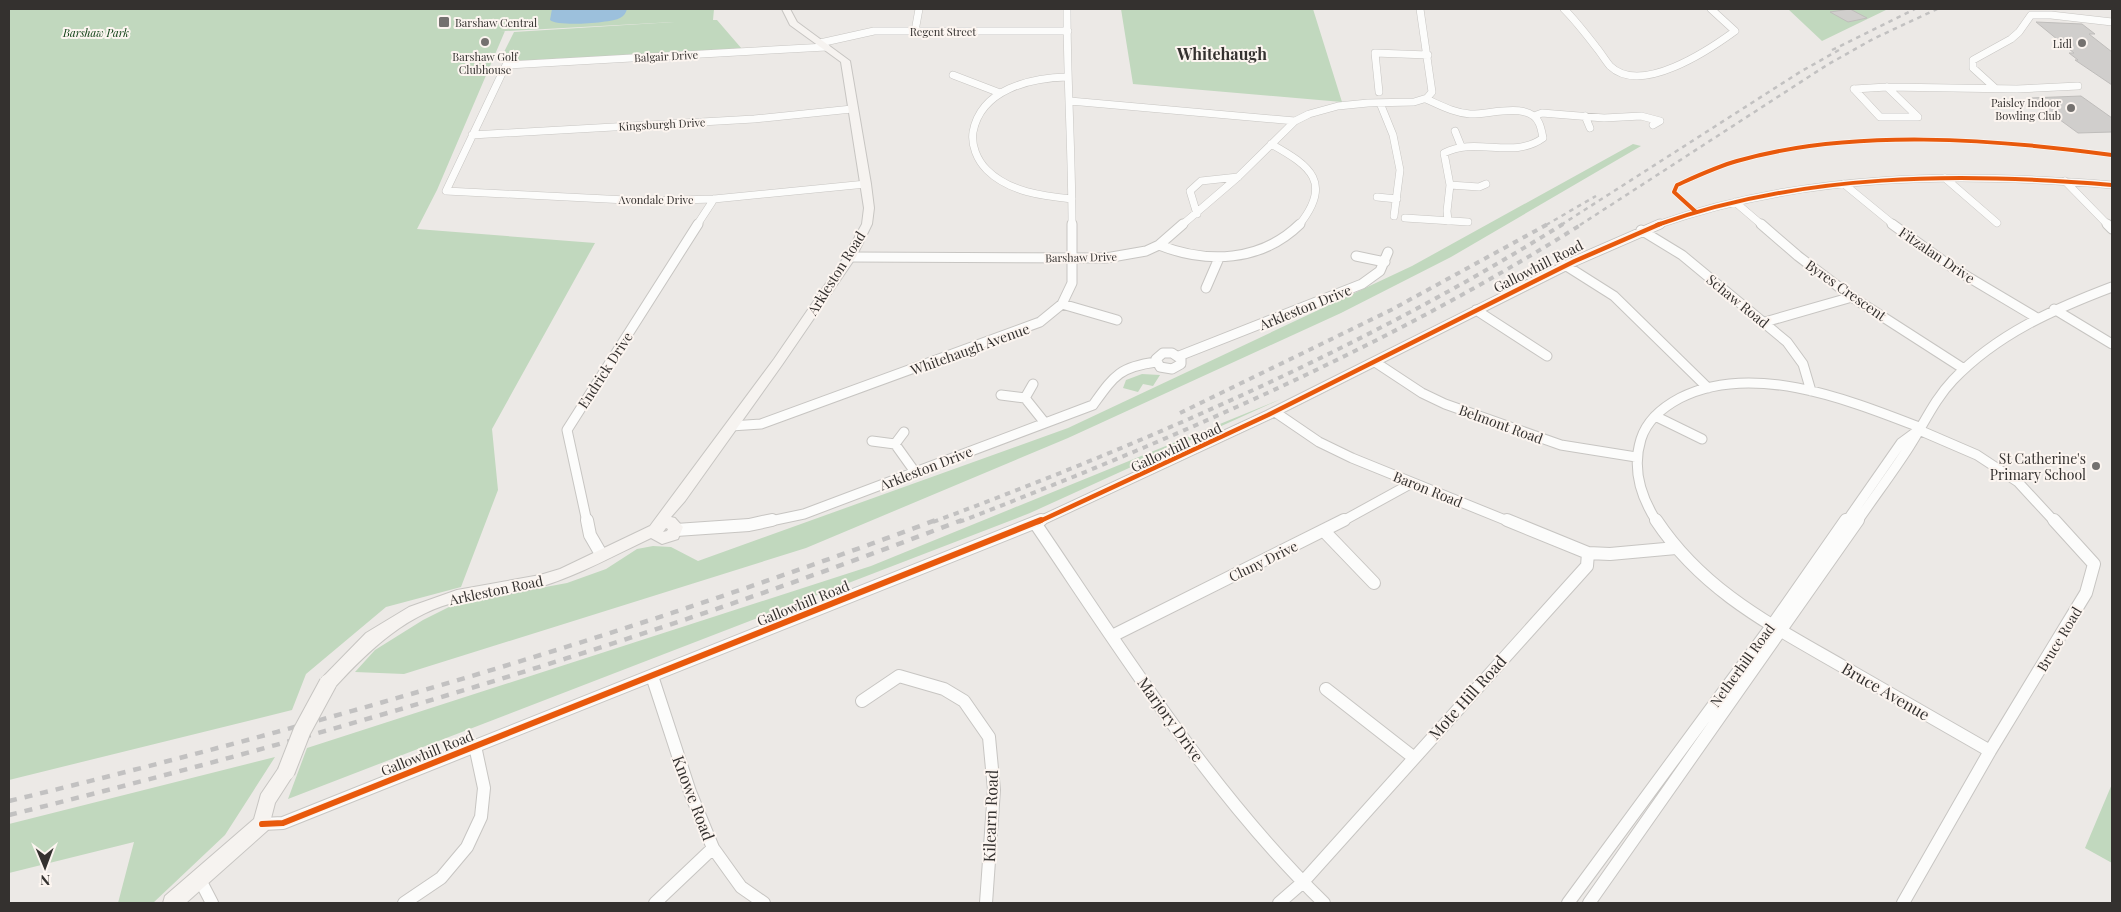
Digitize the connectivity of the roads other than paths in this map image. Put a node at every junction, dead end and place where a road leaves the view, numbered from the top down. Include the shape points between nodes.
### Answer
1 (786, 9) edge
2 (918, 9) edge
3 (1067, 9) edge
4 (1420, 9) edge
5 (1564, 9) edge
6 (1710, 9) edge
7 (2032, 9) edge
8 (2028, 17) junction
9 (2112, 22) edge
10 (1068, 30) junction
11 (915, 31) junction
12 (823, 45) junction
13 (1428, 55) junction
14 (953, 75) dead end
15 (1067, 77) junction
16 (1887, 86) junction
17 (2078, 86) dead end
18 (1994, 88) junction
19 (1379, 92) dead end
20 (1000, 93) junction
21 (1426, 99) junction
22 (1070, 101) junction
23 (1380, 103) junction
24 (852, 109) junction
25 (1534, 116) junction
26 (1585, 116) junction
27 (1295, 121) junction
28 (1653, 125) dead end
29 (1590, 128) dead end
30 (1455, 131) dead end
31 (472, 135) junction
32 (1271, 144) junction
33 (1460, 146) junction
34 (1238, 177) junction
35 (1945, 178) junction
36 (2065, 181) junction
37 (866, 184) junction
38 (1486, 184) dead end
39 (1844, 184) junction
40 (1450, 185) junction
41 (2112, 186) edge
42 (1377, 196) dead end
43 (714, 199) junction
44 (1072, 199) junction
45 (1397, 199) junction
46 (1735, 202) junction
47 (1198, 214) junction
48 (1394, 216) dead end
49 (1405, 218) dead end
50 (1448, 220) junction
51 (1468, 222) dead end
52 (1997, 223) dead end
53 (2112, 229) edge
54 (1641, 230) junction
55 (1159, 245) junction
56 (1388, 252) dead end
57 (1356, 256) dead end
58 (850, 257) junction
59 (1072, 258) junction
60 (1219, 258) junction
61 (1385, 262) junction
62 (1565, 265) junction
63 (2112, 287) edge
64 (1206, 288) dead end
65 (1852, 297) junction
66 (1062, 304) junction
67 (2054, 309) junction
68 (1476, 310) junction
69 (2036, 318) junction
70 (1118, 320) dead end
71 (1765, 322) junction
72 (2112, 344) edge
73 (1179, 356) junction
74 (1547, 356) dead end
75 (1156, 362) junction
76 (1375, 362) junction
77 (1964, 369) junction
78 (1033, 384) dead end
79 (1708, 388) junction
80 (1811, 391) junction
81 (1000, 395) dead end
82 (1025, 398) junction
83 (1275, 412) junction
84 (1655, 416) junction
85 (1045, 423) junction
86 (732, 426) junction
87 (1919, 429) junction
88 (904, 432) dead end
89 (1702, 439) dead end
90 (872, 441) dead end
91 (895, 444) junction
92 (1636, 458) junction
93 (915, 472) junction
94 (1412, 483) junction
95 (680, 497) junction
96 (1035, 523) junction
97 (675, 527) junction
98 (657, 531) junction
99 (1324, 531) junction
100 (1676, 548) junction
101 (1588, 553) junction
102 (602, 554) junction
103 (1374, 583) dead end
104 (1776, 628) junction
105 (1112, 636) junction
106 (652, 676) junction
107 (1326, 689) dead end
108 (862, 701) dead end
109 (474, 746) junction
110 (1990, 751) junction
111 (1413, 757) junction
112 (262, 824) junction
113 (713, 848) junction
114 (199, 878) junction
115 (1302, 882) junction
116 (172, 903) edge
117 (212, 903) edge
118 (404, 903) edge
119 (655, 903) edge
120 (764, 903) edge
121 (986, 903) edge
122 (1279, 903) edge
123 (1324, 903) edge
124 (1568, 903) edge
125 (1588, 903) edge
126 (1903, 903) edge

1 - 12 street, Arkleston Road via 793,23
2 - 11 street
3 - 10 street, Whitehaugh Avenue
4 - 13 street
5 - 6 street via 1611,67 1626,75 1640,77 1670,69 1735,31
7 - 8 street
8 - 9 street via 2039,14
8 - 18 street via 2019,32 1973,60 1973,68
10 - 11 street, Regent Street
10 - 15 street, Whitehaugh Avenue
11 - 12 street, Regent Street via 874,31
12 - 24 street, Arkleston Road via 845,61
12 - 31 street, Balgair Drive via 814,49 506,65
13 - 19 street via 1375,53
13 - 21 street via 1432,92
14 - 20 street
15 - 20 street via 1029,82
15 - 22 street, Whitehaugh Avenue
16 - 16 street via 1911,111 1918,117 1880,117 1854,89
16 - 18 street
17 - 18 street
20 - 44 street via 981,111 973,126 974,152 988,171 1012,186 1048,197
21 - 23 street, Barshaw Drive
21 - 25 street via 1465,113 1514,110
22 - 27 street
22 - 44 street, Whitehaugh Avenue
23 - 27 street, Barshaw Drive via 1339,105
23 - 45 street via 1393,135 1400,170
24 - 31 street, Kingsburgh Drive via 754,119
24 - 37 street, Arkleston Road
25 - 26 street via 1542,113
25 - 33 street via 1542,132 1540,142 1515,148
26 - 28 street via 1614,118 1631,115 1660,121
26 - 29 street
27 - 32 street, Barshaw Drive
30 - 33 street
31 - 43 street, Avondale Drive via 446,191 646,201
32 - 34 street, Barshaw Drive
32 - 60 street via 1297,159 1312,174 1316,183 1312,208 1295,229 1274,243 1250,253
33 - 40 street via 1449,148 1444,153
34 - 47 street, Barshaw Drive
34 - 47 street via 1201,181 1190,191
35 - 36 street, Gallowhill Road
35 - 39 street, Gallowhill Road
35 - 52 street
36 - 41 street, Gallowhill Road
36 - 53 street
37 - 43 street, Avondale Drive
37 - 58 street, Arkleston Road via 869,208 866,224
38 - 40 street via 1479,187
39 - 46 street, Gallowhill Road
39 - 69 street, Fitzalan Drive via 1953,268
40 - 50 street via 1445,210
42 - 45 street
43 - 102 street, Endrick Drive via 566,430 590,535
44 - 59 street, Whitehaugh Avenue
45 - 48 street
46 - 54 street, Gallowhill Road
46 - 65 street, Byres Crescent
47 - 55 street, Barshaw Drive
49 - 50 street
50 - 51 street
54 - 62 street, Gallowhill Road
54 - 71 street, Schaw Road via 1682,254
55 - 59 street, Barshaw Drive via 1128,256
55 - 60 street via 1182,254
56 - 61 street, Arkleston Drive
57 - 61 street
58 - 59 street, Barshaw Drive
58 - 86 street, Arkleston Road
59 - 66 street, Whitehaugh Avenue via 1072,283
60 - 64 street
61 - 73 street, Arkleston Drive via 1376,277 1362,284
62 - 68 street, Gallowhill Road
62 - 79 street via 1614,296
63 - 67 street, Netherhill Road
65 - 71 street
65 - 77 street, Byres Crescent
66 - 70 street
66 - 86 street, Whitehaugh Avenue via 1040,322 1022,330 761,424
67 - 69 street, Netherhill Road
67 - 72 street
68 - 74 street
68 - 76 street, Gallowhill Road
69 - 77 street, Netherhill Road
71 - 80 street, Schaw Road via 1787,342 1803,364
73 - 75 street via 1163,353
73 - 75 street via 1181,364 1172,369 1160,367
75 - 85 street, Arkleston Drive via 1133,365 1117,372 1093,405
76 - 83 street, Gallowhill Road
76 - 92 street, Belmont Road via 1422,393 1454,407 1561,445
77 - 87 street, Netherhill Road via 1936,402
78 - 82 street
79 - 80 street via 1759,384
79 - 84 street via 1663,407
80 - 87 street via 1874,409
81 - 82 street
82 - 85 street
83 - 94 street, Baron Road via 1319,442
83 - 96 street, Gallowhill Road
84 - 89 street
84 - 92 street via 1641,435
85 - 93 street, Arkleston Drive
86 - 95 street, Arkleston Road
87 - 104 street, Netherhill Road
87 - 110 street, Bruce Road via 1977,455 2018,482 2094,564 2086,593
88 - 91 street
90 - 91 street
91 - 93 street
92 - 100 street, Bruce Avenue via 1636,474 1648,507
93 - 97 street, Arkleston Drive via 804,514 749,525
94 - 99 street, Cluny Drive
94 - 101 street, Baron Road
95 - 97 street, Arkleston Road
95 - 98 street, Arkleston Road via 667,511
96 - 105 street, Marjory Drive
96 - 106 street, Gallowhill Road
97 - 98 street via 669,536
98 - 102 street, Arkleston Road
99 - 103 street
99 - 105 street, Cluny Drive
100 - 101 street
100 - 104 street, Bruce Avenue via 1720,591
101 - 111 street, Mote Hill Road via 1587,566
102 - 112 street, Arkleston Road, bridge via 581,567 540,581 457,596 415,610 372,638 328,683 302,731 286,772 268,800
104 - 110 street, Bruce Avenue
104 - 124 street, Netherhill Road
104 - 125 street, Netherhill Road
105 - 115 street, Marjory Drive via 1230,800
106 - 109 street, Gallowhill Road
106 - 113 street, Knowe Road via 690,792
107 - 111 street
108 - 121 street, Kilearn Road via 899,676 944,689 964,701 989,737 994,790
109 - 112 street, Gallowhill Road via 283,823
109 - 118 street via 484,788 481,817 467,847 441,878
110 - 126 street, Bruce Road
111 - 115 street, Mote Hill Road
112 - 114 street
113 - 119 street
113 - 120 street, Knowe Road via 741,887
114 - 116 street
114 - 117 street
115 - 122 street, Mote Hill Road
115 - 123 street, Marjory Drive

